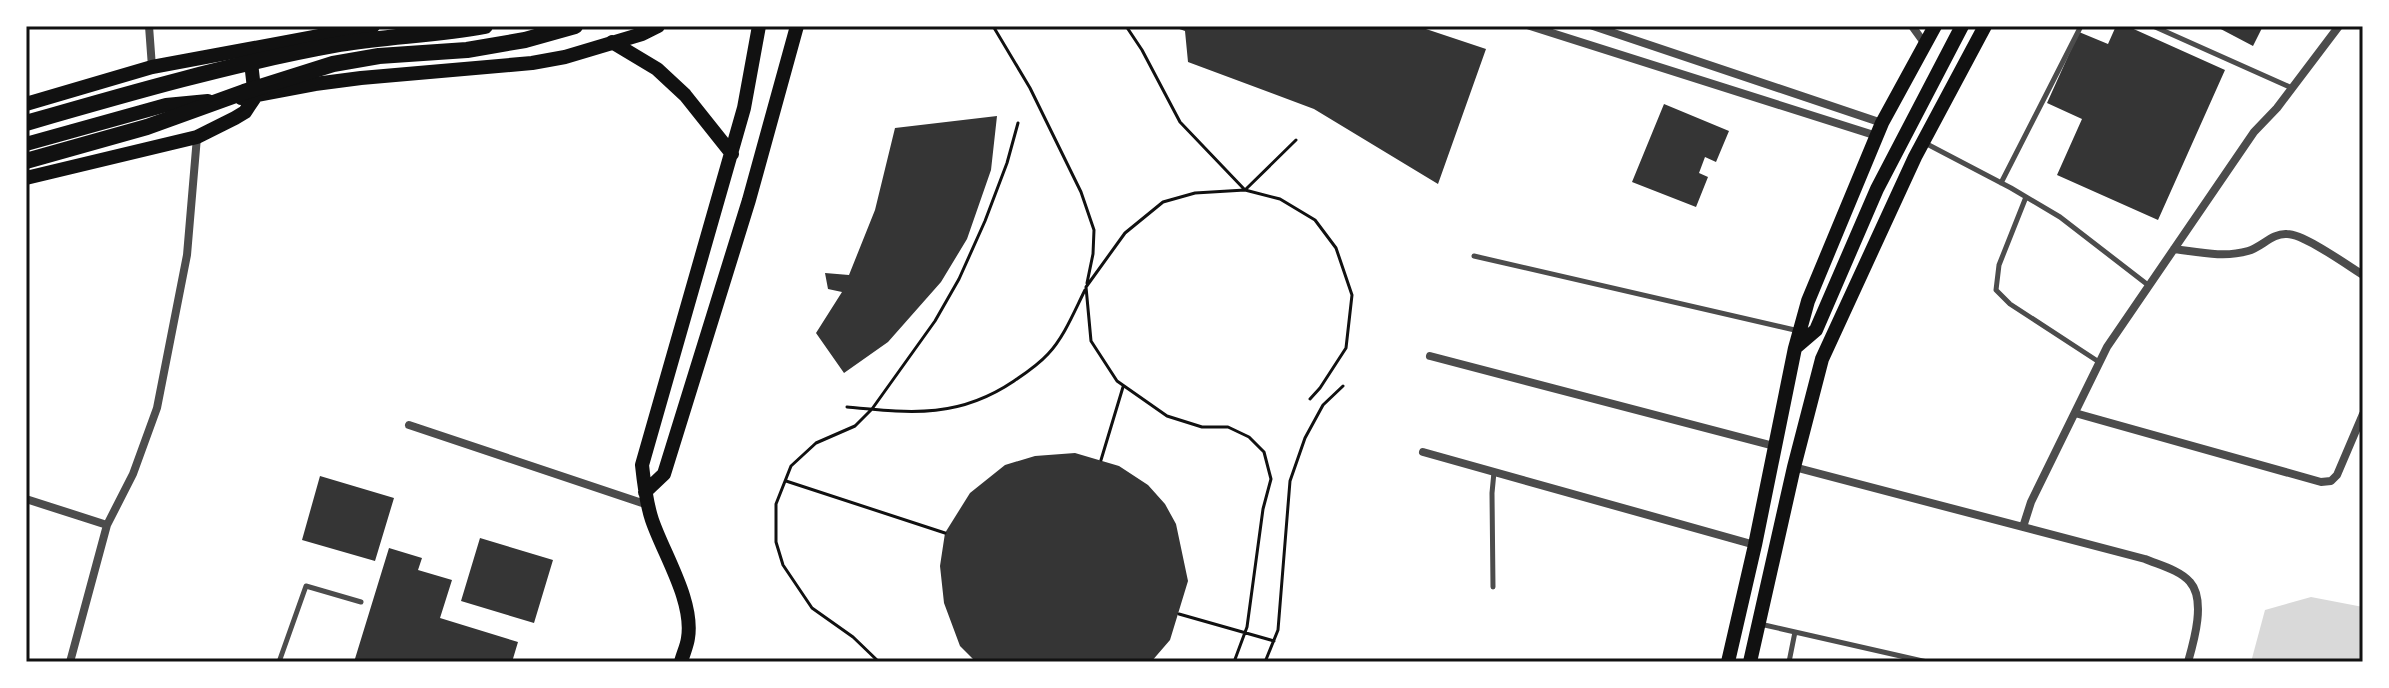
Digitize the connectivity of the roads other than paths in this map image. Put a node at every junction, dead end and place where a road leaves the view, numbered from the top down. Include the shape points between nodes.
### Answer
1 (149, 26) edge
2 (373, 26) edge
3 (485, 26) edge
4 (575, 26) edge
5 (658, 26) edge
6 (759, 26) edge
7 (797, 26) edge
8 (1530, 26) edge
9 (1593, 26) edge
10 (1912, 26) edge
11 (1935, 26) edge
12 (1962, 26) edge
13 (1985, 26) edge
14 (2081, 26) edge
15 (2153, 26) edge
16 (2339, 26) edge
17 (1608, 28) edge
18 (612, 42) junction
19 (1925, 44) junction
20 (249, 48) junction
21 (1611, 52) junction
22 (152, 67) junction
23 (2292, 88) junction
24 (255, 97) junction
25 (26, 104) edge
26 (26, 123) edge
27 (1879, 130) junction
28 (197, 137) junction
29 (1923, 142) junction
30 (26, 144) edge
31 (732, 154) junction
32 (26, 161) edge
33 (26, 178) edge
34 (2001, 183) junction
35 (2026, 197) junction
36 (2174, 249) junction
37 (1474, 256) dead end
38 (2363, 275) edge
39 (2149, 286) junction
40 (1808, 330) junction
41 (1430, 356) dead end
42 (1822, 359) junction
43 (2099, 362) junction
44 (2075, 413) junction
45 (2363, 414) edge
46 (409, 425) dead end
47 (1774, 446) junction
48 (1423, 452) dead end
49 (1794, 467) junction
50 (1494, 471) junction
51 (647, 498) junction
52 (26, 499) edge
53 (107, 525) junction
54 (2023, 527) junction
55 (1755, 545) junction
56 (1493, 587) dead end
57 (361, 602) dead end
58 (1759, 623) junction
59 (1795, 632) junction
60 (70, 662) edge
61 (279, 662) edge
62 (681, 662) edge
63 (1728, 662) edge
64 (1750, 662) edge
65 (1789, 662) edge
66 (1927, 662) edge
67 (2188, 662) edge

1 - 22 street
2 - 20 main road
3 - 26 main road via 341,44 147,88
4 - 32 main road via 467,50 333,64 147,127
5 - 18 main road
6 - 31 main road
7 - 51 main road via 664,474
8 - 21 street
9 - 17 street
10 - 19 street
11 - 19 main road
12 - 40 main road via 1877,189 1823,312
13 - 29 main road
14 - 34 lane
15 - 23 lane
16 - 23 street
17 - 21 street
17 - 27 street
18 - 24 main road via 532,63 361,78
18 - 31 main road via 667,77
19 - 27 main road
20 - 22 main road
20 - 24 main road
21 - 27 street
22 - 25 main road
23 - 36 street via 2254,132
24 - 28 main road via 245,112
24 - 30 main road via 166,105
27 - 40 main road via 1808,301
28 - 33 main road
28 - 53 street via 187,255 157,408
29 - 34 lane
29 - 42 main road
31 - 51 main road via 642,465
34 - 35 lane
35 - 39 lane
35 - 43 lane via 1999,265 1996,290
36 - 38 street via 2231,254 2291,234
36 - 39 street
37 - 40 lane
39 - 43 street
40 - 42 main road
40 - 47 main road via 1795,348
41 - 47 street
42 - 49 main road
43 - 44 street
44 - 45 street via 2321,482 2337,475
44 - 54 street
46 - 51 street
47 - 55 main road
48 - 50 street
49 - 54 street
49 - 58 main road
50 - 55 street
50 - 56 lane
51 - 62 main road via 688,615
52 - 53 street
53 - 60 street
54 - 67 street via 2145,559 2192,583 2198,627
55 - 63 main road
57 - 61 lane via 306,586
58 - 59 lane
58 - 64 main road
59 - 65 lane
59 - 66 lane

